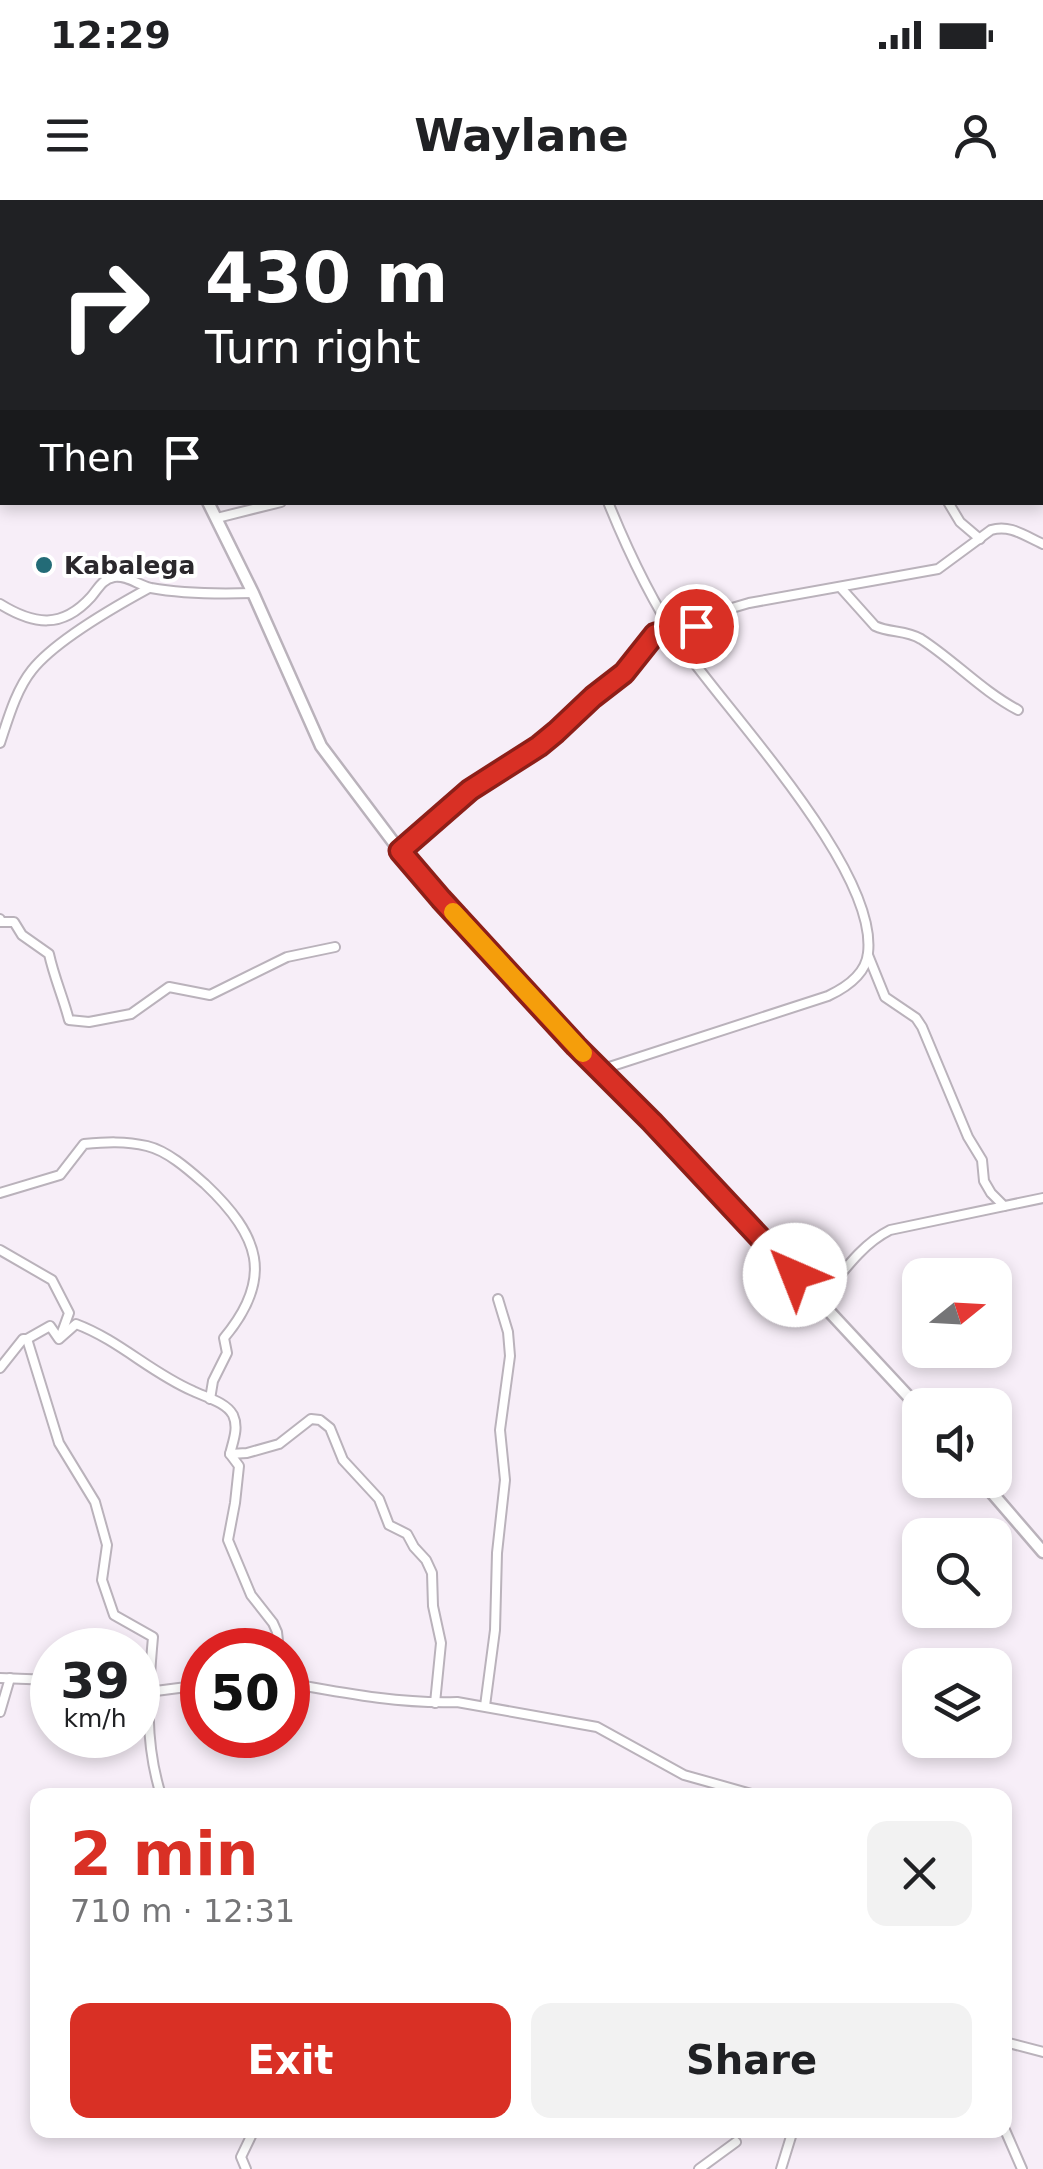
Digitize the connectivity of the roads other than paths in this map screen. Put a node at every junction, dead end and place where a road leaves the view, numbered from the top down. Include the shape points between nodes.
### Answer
1 (210, 505) edge
2 (269, 505) edge
3 (609, 505) edge
4 (950, 505) edge
5 (217, 518) junction
6 (980, 539) junction
7 (1043, 544) edge
8 (149, 588) junction
9 (841, 588) junction
10 (253, 593) junction
11 (1, 606) edge
12 (674, 631) junction
13 (1018, 710) dead end
14 (0, 743) edge
15 (400, 851) junction
16 (0, 918) edge
17 (336, 947) dead end
18 (868, 954) junction
19 (600, 1070) junction
20 (0, 1193) edge
21 (1043, 1198) edge
22 (1004, 1206) junction
23 (0, 1250) edge
24 (498, 1299) dead end
25 (820, 1300) junction
26 (27, 1340) junction
27 (59, 1340) junction
28 (0, 1368) edge
29 (902, 1389) edge
30 (210, 1398) junction
31 (230, 1454) junction
32 (996, 1498) edge
33 (1043, 1552) edge
34 (136, 1628) edge
35 (275, 1628) edge
36 (5, 1678) edge
37 (30, 1679) edge
38 (310, 1687) edge
39 (435, 1702) junction
40 (485, 1706) junction
41 (0, 1712) edge
42 (151, 1758) edge
43 (160, 1788) edge
44 (729, 1788) edge
45 (1012, 2044) edge
46 (1043, 2052) edge
47 (250, 2138) edge
48 (790, 2138) edge
49 (1008, 2138) edge
50 (736, 2142) dead end
51 (246, 2169) edge
52 (699, 2169) edge
53 (780, 2169) edge
54 (1022, 2169) edge

1 - 5 main road
2 - 5 street
3 - 12 street
4 - 6 street
5 - 10 main road
6 - 7 street via 1009,528
6 - 9 street via 938,569
8 - 10 street
8 - 11 street via 122,577 106,579 84,604 51,622
8 - 14 street via 34,667
9 - 12 street via 749,603
9 - 13 street via 875,626 918,637
10 - 15 main road via 321,746
12 - 15 street via 655,634 624,673 556,732 470,790
12 - 18 street via 825,834 858,901
15 - 19 main road
16 - 17 street via 14,922 49,954 69,1020 88,1022 130,1014 169,988 210,995 286,957
18 - 19 street via 856,977 828,996
18 - 22 street via 886,996 922,1027 982,1160 988,1188
19 - 25 main road
20 - 30 street via 60,1175 84,1144 116,1141 151,1146 226,1204 248,1234 256,1264 250,1299 224,1338 227,1353
21 - 22 street
22 - 25 street via 876,1237
23 - 27 street via 52,1280 69,1312
24 - 40 street via 510,1356
25 - 29 main road
26 - 27 street via 50,1326
26 - 28 street
26 - 34 street via 59,1443 95,1502 107,1545 102,1580 114,1615
27 - 30 street via 76,1324
30 - 31 street via 234,1418
31 - 35 street via 238,1466 228,1540 251,1595
31 - 39 street via 279,1444 311,1419 330,1428 343,1460 379,1499 390,1525 407,1534 430,1566 441,1643
32 - 33 main road
36 - 37 street
36 - 41 street
38 - 39 street
39 - 40 street
40 - 44 street via 597,1728 684,1776
42 - 43 street
45 - 46 street
47 - 51 street via 240,2157
48 - 53 street
49 - 54 street
50 - 52 street

